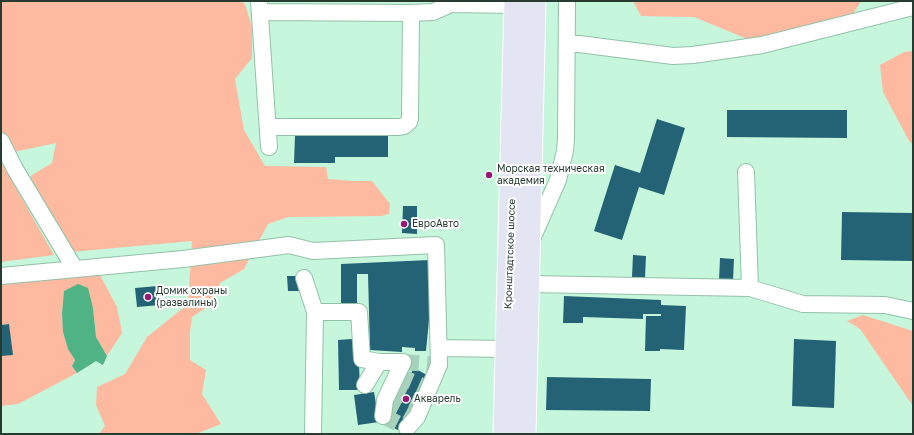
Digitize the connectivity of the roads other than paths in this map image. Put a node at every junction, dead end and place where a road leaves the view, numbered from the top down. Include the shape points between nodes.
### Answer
1 (567, 1) edge
2 (522, 2) edge
3 (259, 7) edge
4 (913, 7) edge
5 (411, 13) junction
6 (567, 44) junction
7 (268, 127) junction
8 (1, 141) edge
9 (269, 147) dead end
10 (746, 172) dead end
11 (530, 244) junction
12 (75, 269) junction
13 (1, 276) edge
14 (304, 278) dead end
15 (529, 284) junction
16 (750, 288) junction
17 (913, 311) edge
18 (315, 312) junction
19 (439, 348) junction
20 (507, 349) junction
21 (379, 362) junction
22 (365, 385) dead end
23 (383, 416) dead end
24 (407, 428) dead end
25 (313, 434) edge
26 (504, 434) edge
27 (525, 434) edge

1 - 6 street
2 - 5 street via 451,4 433,12
2 - 11 main road, Кронштадтское шоссе
2 - 20 main road, Кронштадтское шоссе
3 - 5 street
3 - 7 street
4 - 6 street via 762,45 693,55 673,56
5 - 7 street via 410,118 404,126
6 - 11 street via 566,139 563,163
7 - 9 street
8 - 12 street
10 - 16 street
11 - 15 main road, Кронштадтское шоссе
12 - 13 street
12 - 19 street via 183,259 289,244 313,251 436,245
14 - 18 street
15 - 16 street
15 - 27 main road, Кронштадтское шоссе
16 - 17 street via 802,304 885,305
18 - 21 street via 359,312 362,358
18 - 25 street
19 - 20 street
19 - 24 street via 439,365 417,416
20 - 26 main road, Кронштадтское шоссе
21 - 22 street
21 - 23 street via 403,362 385,400

